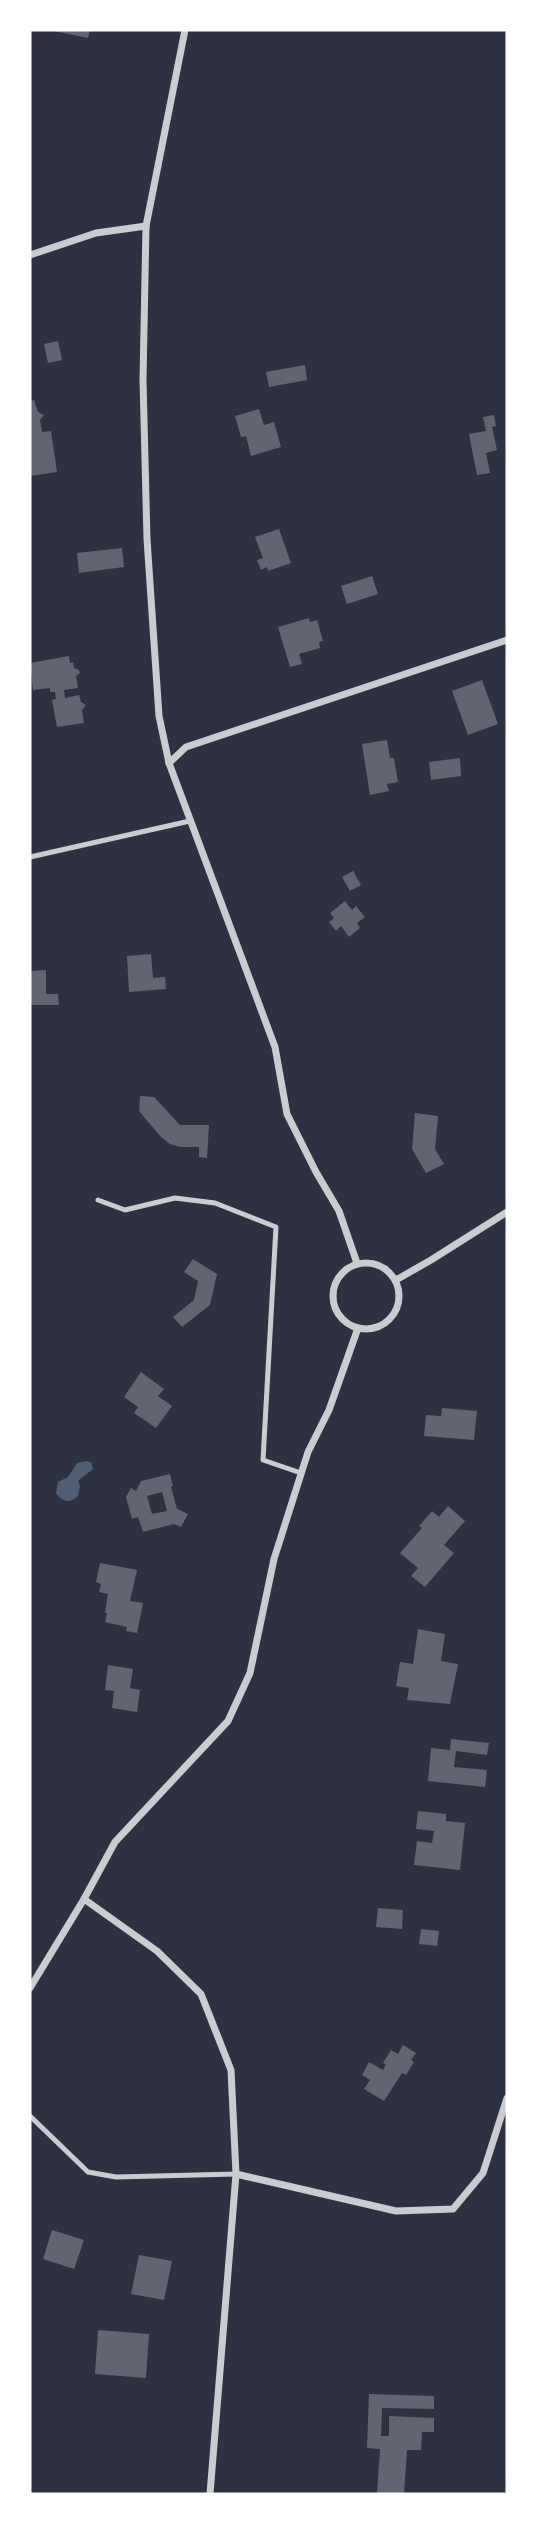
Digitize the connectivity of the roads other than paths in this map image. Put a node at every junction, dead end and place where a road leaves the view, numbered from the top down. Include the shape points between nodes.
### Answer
1 (185, 30) edge
2 (146, 226) junction
3 (30, 255) edge
4 (507, 640) edge
5 (169, 763) junction
6 (190, 821) junction
7 (30, 857) edge
8 (98, 1200) dead end
9 (507, 1212) edge
10 (357, 1263) junction
11 (396, 1280) junction
12 (358, 1328) junction
13 (301, 1473) junction
14 (85, 1899) junction
15 (30, 1988) edge
16 (507, 2098) edge
17 (30, 2116) edge
18 (236, 2174) junction
19 (210, 2494) edge

1 - 2 street
2 - 3 street via 96,233
2 - 5 street via 146,539 159,716
4 - 5 street via 186,747
5 - 6 street
6 - 7 lane
6 - 10 street via 275,1047 287,1114 339,1210
8 - 13 lane via 125,1210 175,1198 215,1203 276,1227 263,1460
9 - 11 street
10 - 11 street via 379,1265
10 - 12 street via 339,1276 332,1297 340,1317
11 - 12 street via 400,1290 396,1312 380,1326
12 - 13 street
13 - 14 street via 274,1559 250,1673 228,1721 115,1842
14 - 15 street
14 - 18 street via 157,1951 201,1994 231,2070
16 - 18 street via 482,2174 453,2209 396,2211
17 - 18 lane via 88,2172 116,2177
18 - 19 street

